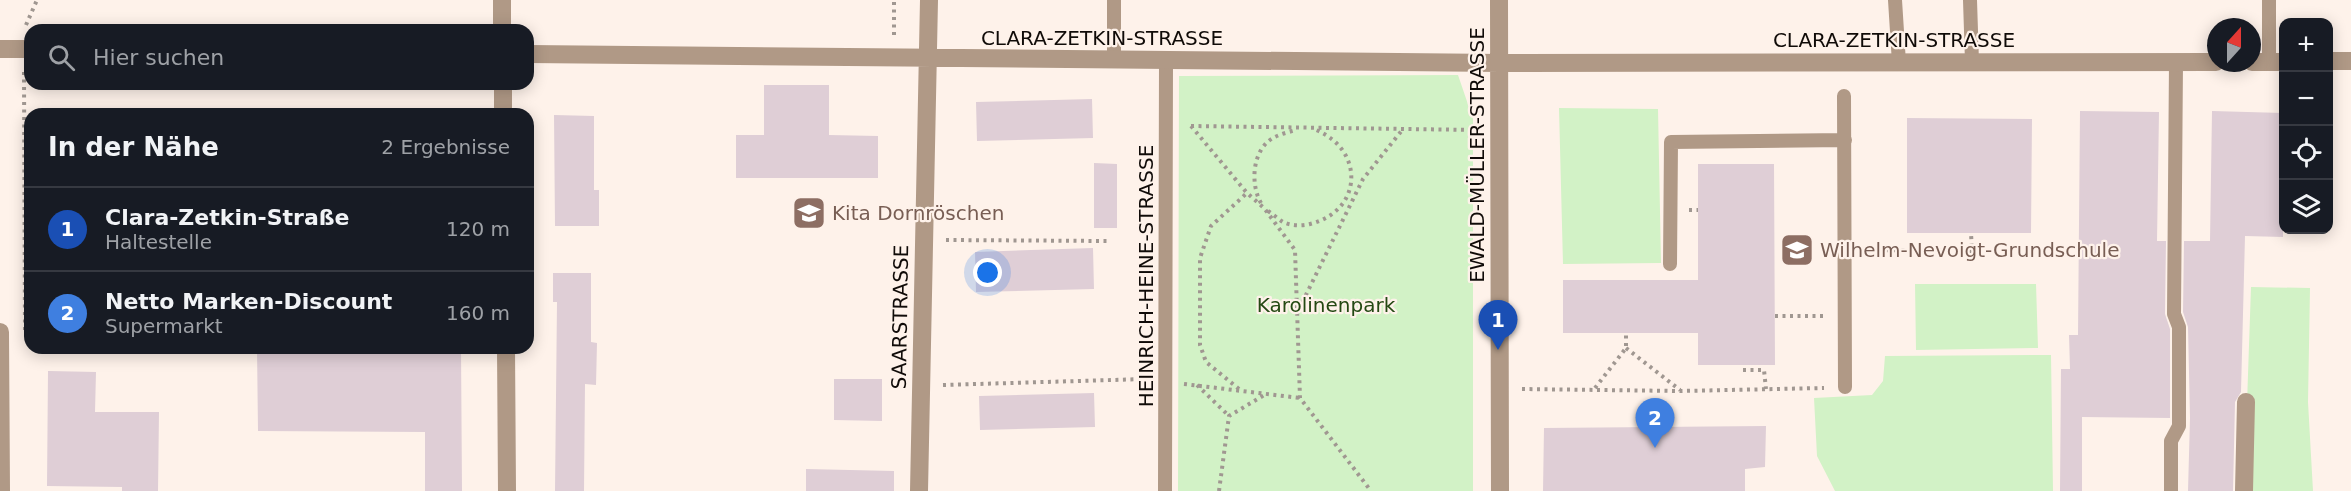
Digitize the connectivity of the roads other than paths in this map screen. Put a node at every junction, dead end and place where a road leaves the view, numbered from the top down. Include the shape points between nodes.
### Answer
1 (502, 0) edge
2 (929, 0) edge
3 (1114, 0) edge
4 (1499, 0) edge
5 (1895, 0) edge
6 (1970, 0) edge
7 (2269, 0) edge
8 (502, 24) edge
9 (0, 49) edge
10 (24, 49) edge
11 (534, 54) edge
12 (927, 59) junction
13 (1114, 60) junction
14 (1166, 61) junction
15 (2333, 61) edge
16 (2351, 61) edge
17 (1972, 62) junction
18 (2176, 62) junction
19 (2207, 62) edge
20 (2268, 62) edge
21 (1500, 63) junction
22 (1899, 63) junction
23 (503, 90) edge
24 (1844, 96) dead end
25 (503, 108) edge
26 (1845, 140) junction
27 (1670, 264) dead end
28 (0, 332) edge
29 (0, 349) edge
30 (506, 354) edge
31 (1845, 387) road end
32 (2246, 402) dead end
33 (1, 491) edge
34 (507, 491) edge
35 (919, 491) edge
36 (1165, 491) edge
37 (1500, 491) edge
38 (2171, 491) edge
39 (2244, 491) edge

1 - 8 street
2 - 12 street, SAARSTRASSE
3 - 13 lane
4 - 21 street, EWALD-MÜLLER-STRASSE
5 - 22 lane
6 - 17 lane
7 - 20 lane
9 - 10 street
11 - 12 street, CLARA-ZETKIN-STRASSE
12 - 13 street, CLARA-ZETKIN-STRASSE
12 - 35 street, SAARSTRASSE
13 - 14 street, CLARA-ZETKIN-STRASSE
14 - 21 street, CLARA-ZETKIN-STRASSE
14 - 36 lane, HEINRICH-HEINE-STRASSE
15 - 16 street
17 - 18 street, CLARA-ZETKIN-STRASSE
17 - 22 street, CLARA-ZETKIN-STRASSE
18 - 19 street, CLARA-ZETKIN-STRASSE
18 - 38 lane via 2174,314 2179,327 2179,426 2171,441
21 - 22 street, CLARA-ZETKIN-STRASSE
21 - 37 street, EWALD-MÜLLER-STRASSE
23 - 25 street
24 - 26 lane
26 - 27 lane via 1671,142
26 - 31 lane
28 - 29 street
29 - 33 street
30 - 34 street
32 - 39 street

